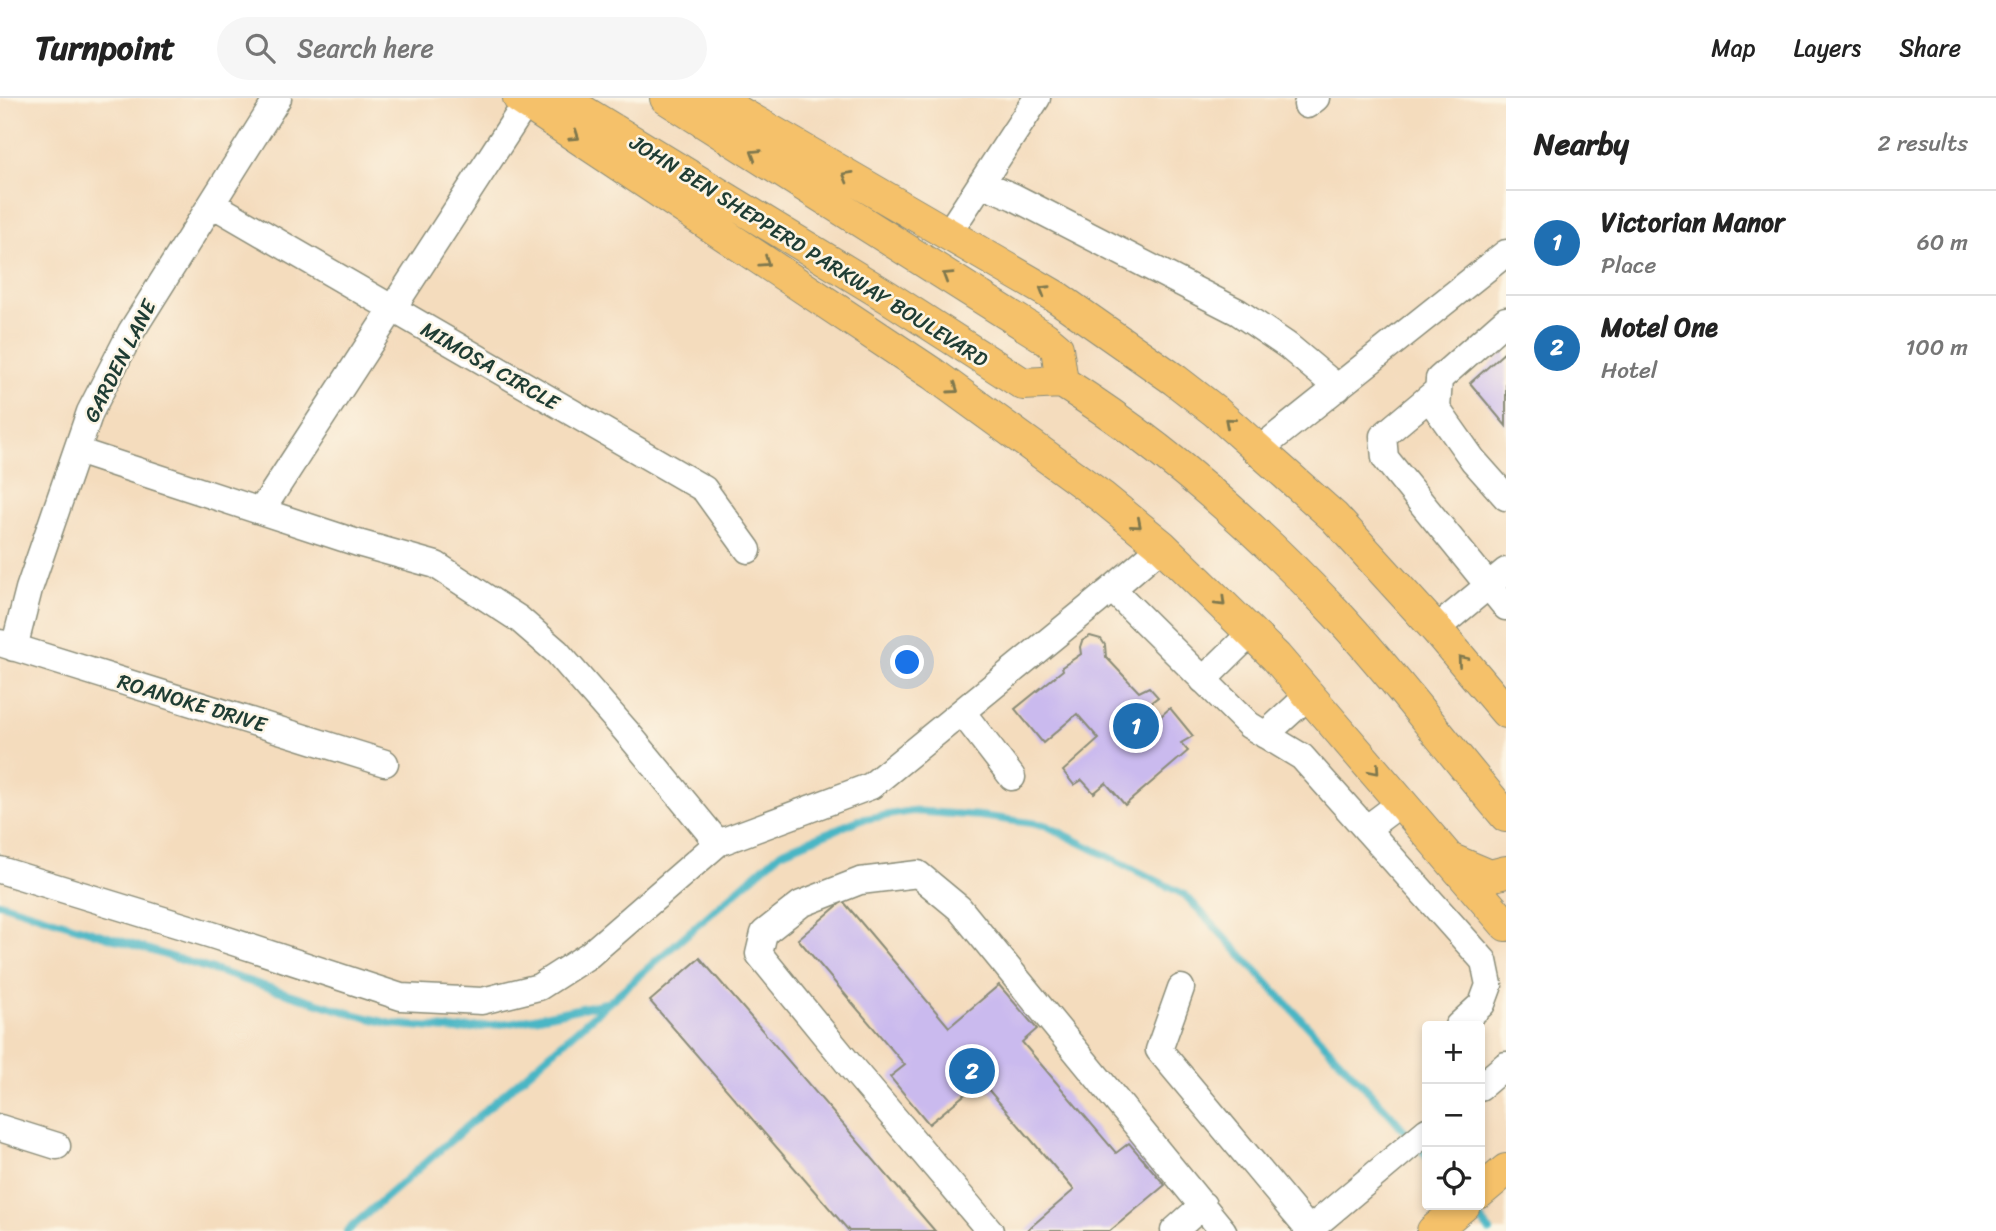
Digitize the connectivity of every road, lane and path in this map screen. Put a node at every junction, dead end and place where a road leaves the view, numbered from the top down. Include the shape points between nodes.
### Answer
1 (278, 98) edge
2 (561, 98) edge
3 (666, 98) edge
4 (707, 98) edge
5 (1037, 98) edge
6 (522, 101) edge
7 (981, 183) junction
8 (212, 204) junction
9 (948, 234) junction
10 (1506, 253) edge
11 (393, 309) junction
12 (1506, 320) edge
13 (1062, 382) junction
14 (1338, 387) junction
15 (1438, 390) junction
16 (1260, 449) junction
17 (77, 451) junction
18 (1506, 498) edge
19 (261, 510) junction
20 (1162, 546) junction
21 (748, 550) dead end
22 (1497, 578) edge
23 (1112, 589) junction
24 (1506, 607) edge
25 (1436, 629) junction
26 (1252, 632) junction
27 (7, 645) edge
28 (1203, 680) junction
29 (1310, 695) junction
30 (962, 712) junction
31 (1506, 712) edge
32 (1265, 735) junction
33 (384, 763) dead end
34 (1012, 777) dead end
35 (1402, 802) junction
36 (1497, 806) edge
37 (1366, 829) junction
38 (718, 843) junction
39 (1451, 860) junction
40 (0, 870) edge
41 (1506, 873) edge
42 (1506, 925) edge
43 (1181, 988) dead end
44 (1463, 1021) edge
45 (1506, 1065) edge
46 (1484, 1084) edge
47 (0, 1128) edge
48 (1422, 1135) edge
49 (57, 1146) dead end
50 (1203, 1205) junction
51 (1458, 1210) edge
52 (990, 1231) edge
53 (1174, 1231) edge
54 (1223, 1231) edge
55 (1308, 1231) edge
56 (1433, 1231) edge

1 - 8 street, GARDEN LANE
2 - 13 main road, JOHN BEN SHEPPERD PARKWAY BOULEVARD via 1023,384
13 -> 3 main road via 1057,348 1044,337
9 -> 4 main road
5 - 7 street
6 - 11 street
6 -> 20 main road via 964,396 1102,496
7 - 9 street
7 - 14 street via 1238,312
8 - 11 street, MIMOSA CIRCLE
8 - 17 street, GARDEN LANE via 131,332 90,412
16 -> 9 main road via 1113,335
10 - 14 street
11 - 19 street
11 - 21 street, MIMOSA CIRCLE via 704,489
12 - 15 street via 1439,379
13 - 36 main road via 1151,441 1232,509 1336,613
14 - 16 street
15 - 18 street via 1437,409
15 - 22 street via 1383,436 1385,458
16 - 25 main road via 1334,517
17 - 19 street
17 - 27 street, GARDEN LANE
19 - 38 street via 436,565 519,619 557,652
20 - 23 street
20 -> 26 main road
22 - 24 street
22 - 25 street
23 - 28 street
23 - 30 street
31 -> 25 main road
26 - 28 street
26 - 29 main road
27 - 33 street, ROANOKE DRIVE
28 - 32 street
29 - 32 street
29 -> 35 main road
30 - 34 street
30 - 38 street via 872,786
32 - 37 street via 1302,757
35 - 37 street
35 - 39 main road
37 - 44 street via 1484,961 1489,985 1482,1004
38 - 40 street via 589,955 539,987 482,1001 401,997
39 - 41 main road via 1490,876
39 - 42 main road
43 - 55 street via 1159,1049
45 - 46 street
47 - 49 street
48 - 55 street
50 - 52 street via 959,908 918,874 860,881 801,904 764,933 759,954
50 - 53 street
50 - 54 street
51 - 56 main road

